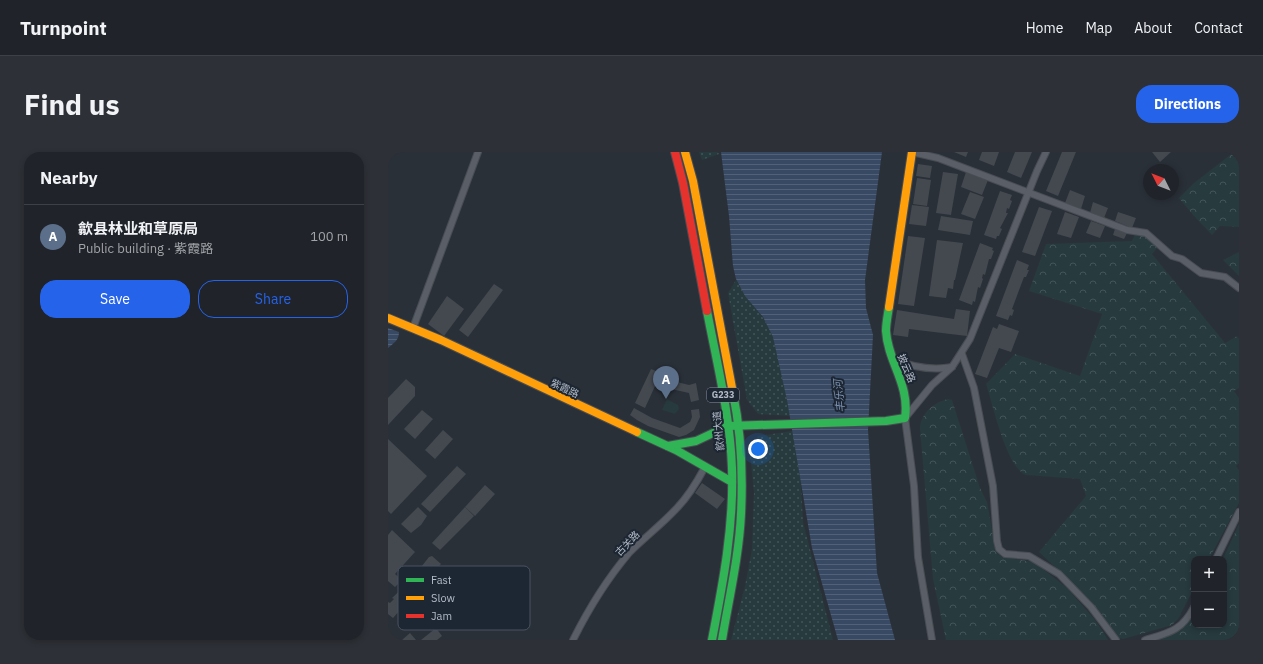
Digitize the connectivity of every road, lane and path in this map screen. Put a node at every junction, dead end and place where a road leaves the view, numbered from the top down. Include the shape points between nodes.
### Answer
1 (478, 152) edge
2 (675, 152) edge
3 (685, 152) edge
4 (912, 152) edge
5 (1046, 152) edge
6 (1028, 192) junction
7 (1239, 288) edge
8 (388, 318) edge
9 (413, 328) junction
10 (962, 354) junction
11 (892, 359) junction
12 (952, 367) junction
13 (905, 418) junction
14 (728, 426) junction
15 (738, 426) junction
16 (668, 446) junction
17 (706, 467) junction
18 (732, 482) junction
19 (1239, 512) edge
20 (1217, 556) edge
21 (1191, 612) edge
22 (573, 640) edge
23 (712, 640) edge
24 (722, 640) edge
25 (932, 640) edge
26 (1116, 640) edge
27 (1145, 640) edge

1 - 9 street
2 - 14 main road, 歙州大道 / G233 via 706,298
3 - 15 main road, 歙州大道 / G233 via 720,319
4 - 6 street via 938,158
4 - 11 main road, 披云路 via 887,322 887,338
5 - 6 street
6 - 7 street via 1127,230 1146,233 1172,256 1182,259 1201,273 1225,277
6 - 10 street
8 - 9 main road, 紫霞路
9 - 16 main road, 紫霞路
10 - 12 street
10 - 26 street via 974,388 993,486 999,548 1008,556 1029,556 1059,574 1091,607
11 - 12 street via 928,369
11 - 13 main road, 披云路 via 906,393 908,404
12 - 13 street via 932,385
13 - 15 main road via 886,421
13 - 25 street, 披云路 via 914,486 918,557
14 - 15 main road
14 - 16 main road via 696,442
14 - 18 main road, 歙州大道 / G233
15 - 24 main road, 歙州大道 / G233 via 742,468 739,536
16 - 17 main road, 紫霞路
17 - 18 main road, 紫霞路
17 - 22 street, 古关路 via 677,509 630,553 615,572
18 - 23 main road, 歙州大道 / G233 via 727,559
19 - 20 street
21 - 27 street via 1176,629

